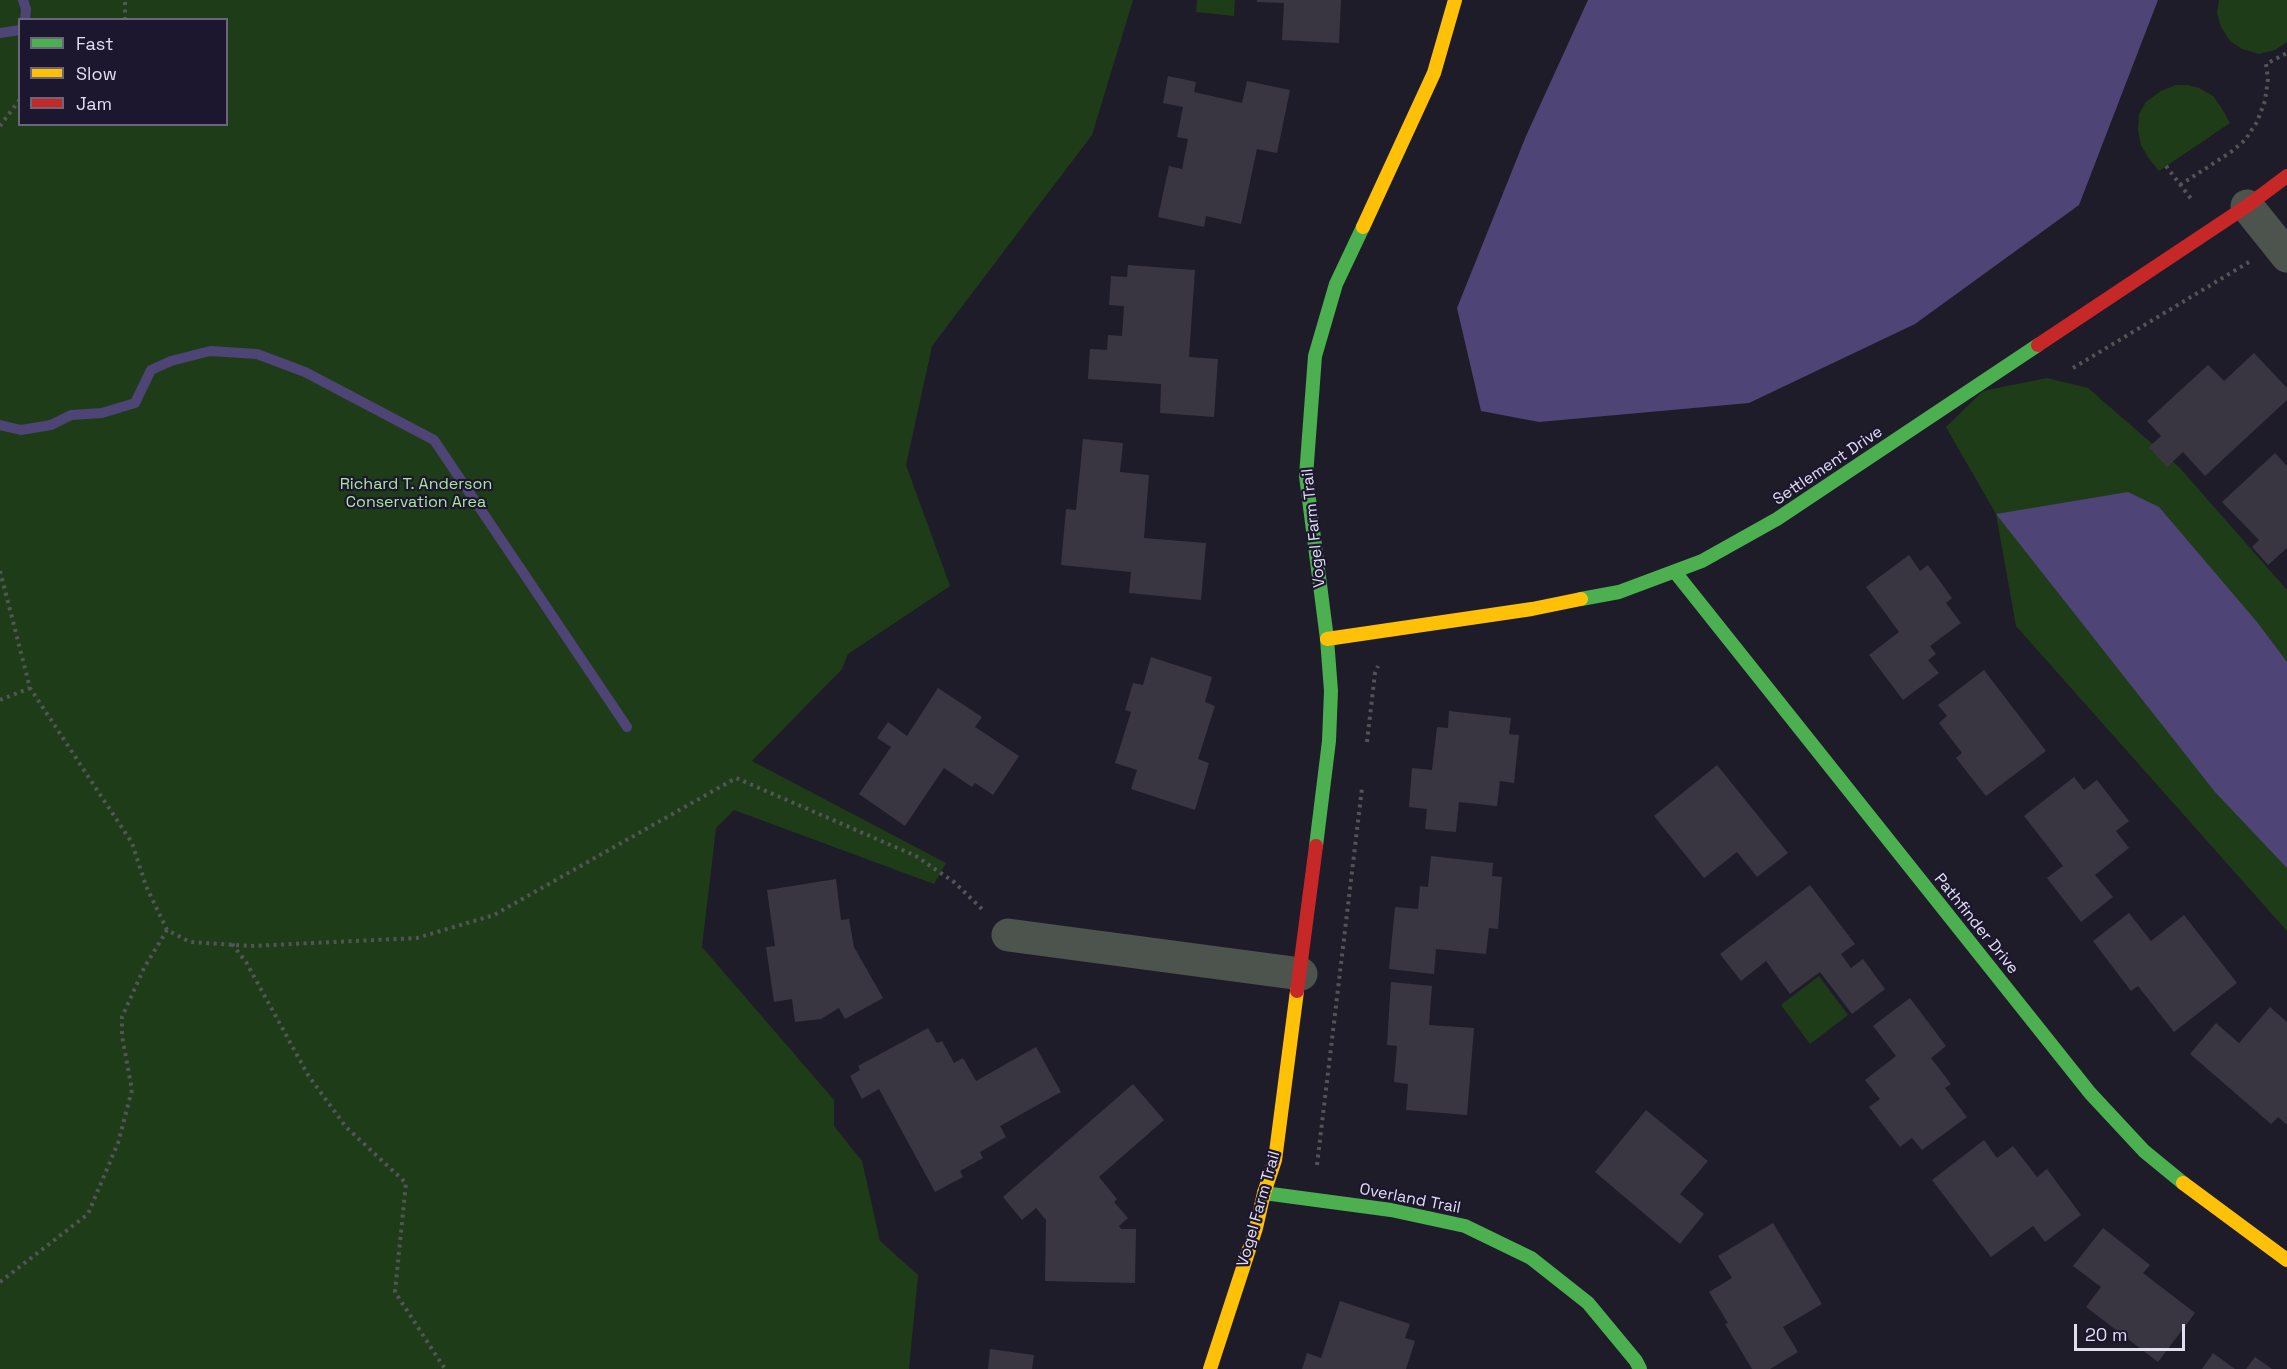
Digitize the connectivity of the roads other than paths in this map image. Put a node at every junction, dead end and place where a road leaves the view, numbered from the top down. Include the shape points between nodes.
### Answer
1 (1455, 0) edge
2 (2287, 176) edge
3 (2247, 206) junction
4 (2281, 249) edge
5 (1675, 572) junction
6 (1327, 639) junction
7 (1008, 935) road end
8 (1301, 974) junction
9 (1264, 1193) junction
10 (2287, 1260) edge
11 (1210, 1369) edge
12 (1640, 1369) edge

1 - 6 street, Vogel Farm Trail via 1434,73 1336,284 1315,356 1306,476
2 - 3 street, Settlement Drive
3 - 4 street
3 - 5 street, Settlement Drive via 1777,519
5 - 6 street, Settlement Drive via 1619,592 1532,609
5 - 10 street, Pathfinder Drive via 2090,1093 2144,1151
6 - 8 street, Vogel Farm Trail via 1329,741
7 - 8 street
8 - 9 street, Vogel Farm Trail via 1275,1160
9 - 11 street, Vogel Farm Trail
9 - 12 street, Overland Trail via 1391,1210 1465,1226 1530,1258 1588,1303

